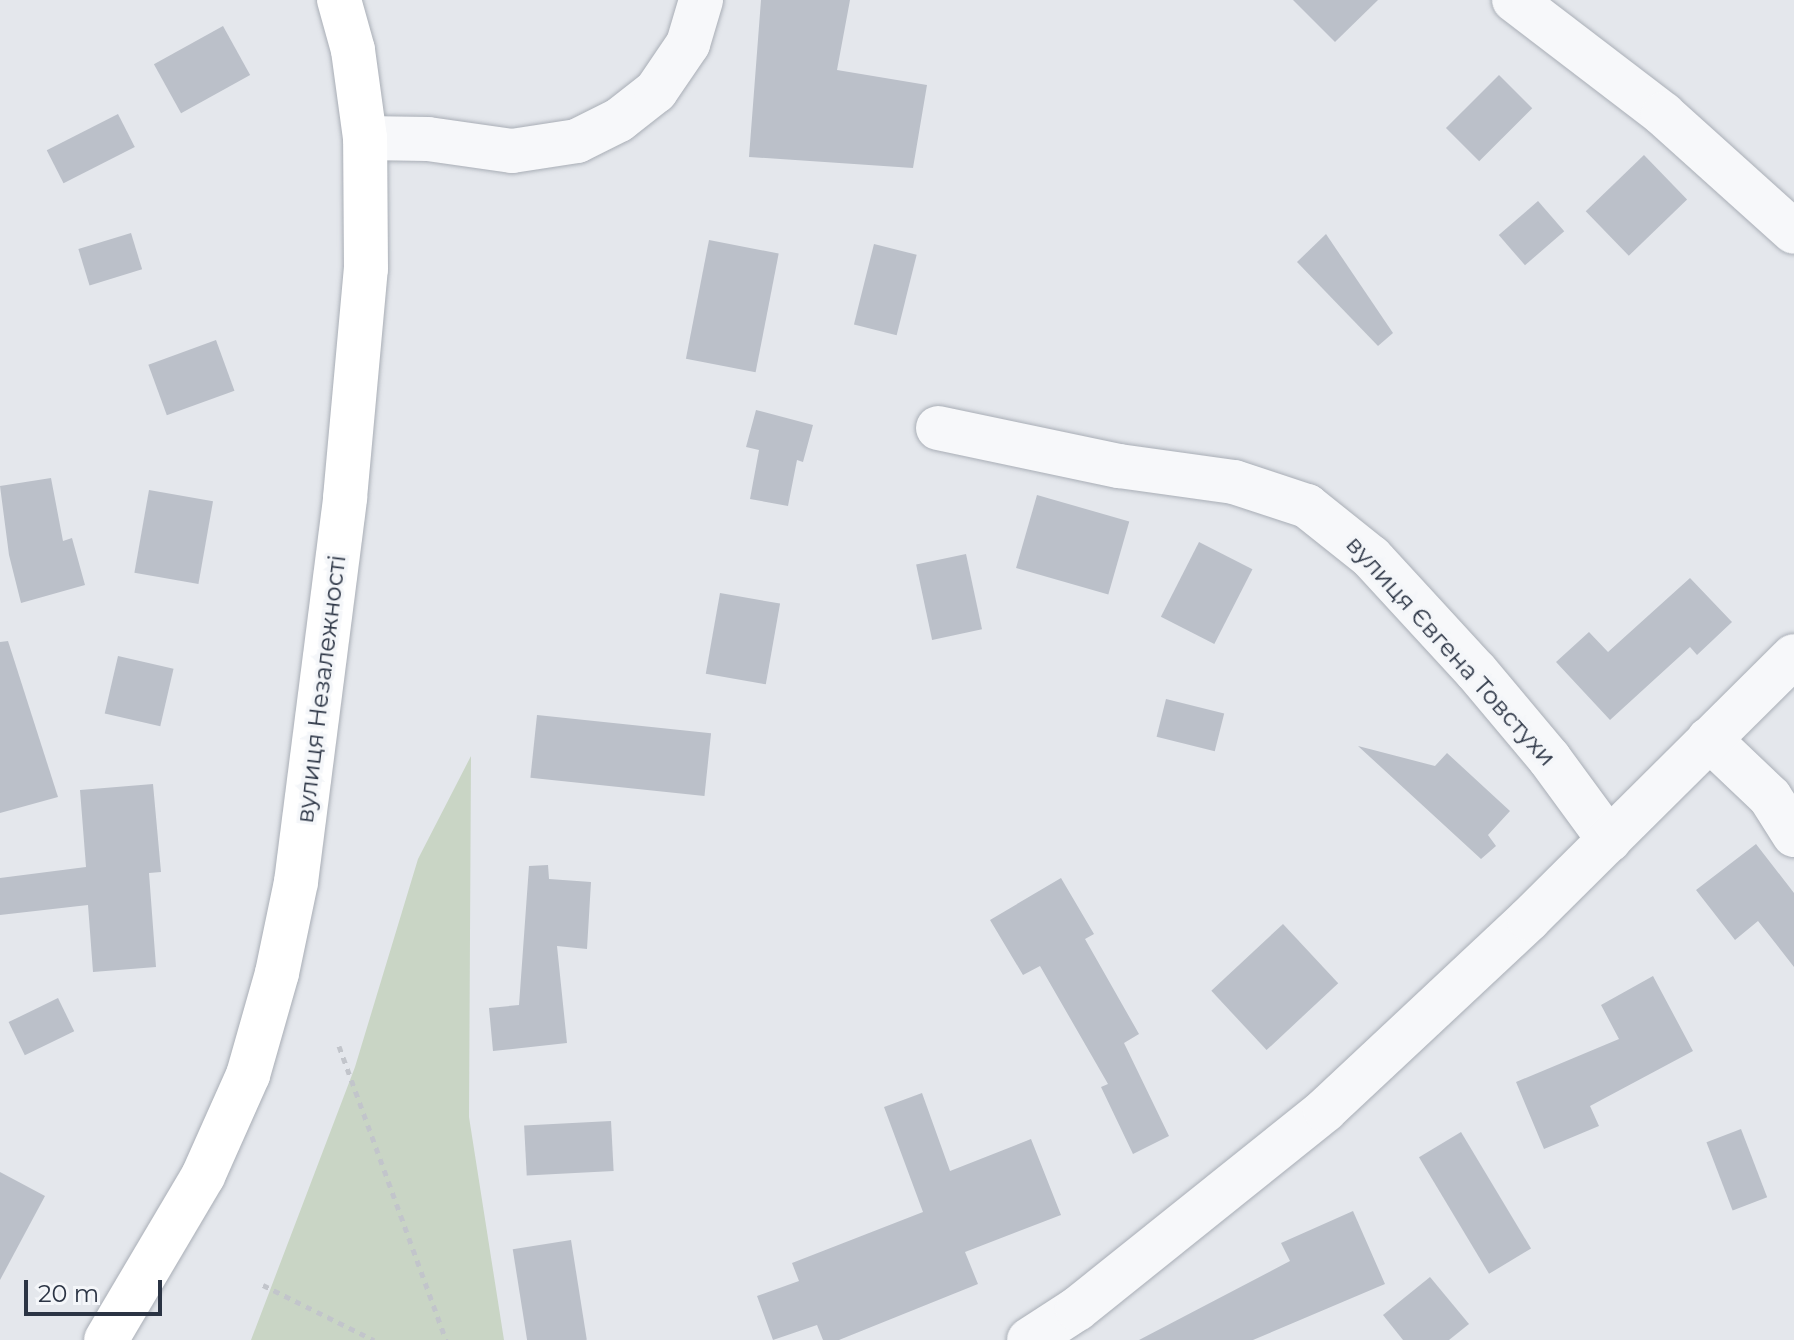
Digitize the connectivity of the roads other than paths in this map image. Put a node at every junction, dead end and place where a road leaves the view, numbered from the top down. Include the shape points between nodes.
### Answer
1 (339, 0) edge
2 (701, 0) edge
3 (1514, 0) edge
4 (365, 138) junction
5 (1794, 232) edge
6 (938, 428) dead end
7 (1794, 656) edge
8 (1709, 739) junction
9 (1794, 835) edge
10 (1609, 840) junction
11 (1052, 1334) edge
12 (106, 1340) edge

1 - 4 main road, вулиця Незалежності via 353,50
2 - 4 street via 688,44 656,91 619,120 577,141 512,151 428,139
3 - 5 street via 1663,114
4 - 12 main road, вулиця Незалежності via 366,269 345,498 311,786 277,973 248,1075 220,1139
6 - 10 street, вулиця Євгена Товстухи via 1119,466 1234,482 1307,506 1371,557 1476,671
7 - 8 street
8 - 9 street via 1770,797
8 - 10 street
10 - 11 street via 1325,1110

